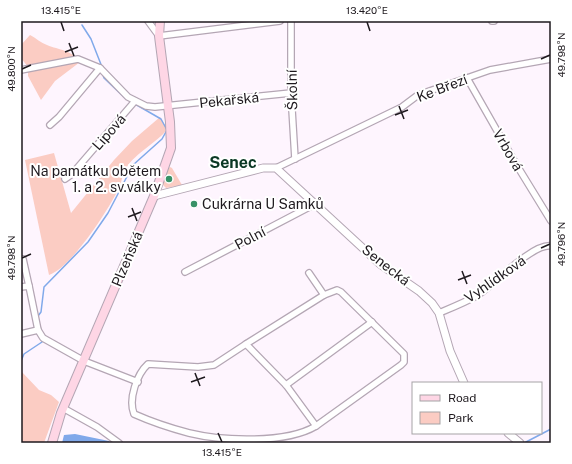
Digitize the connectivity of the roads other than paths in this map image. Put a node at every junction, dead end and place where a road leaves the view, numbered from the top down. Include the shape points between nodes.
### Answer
1 (148, 21) edge
2 (160, 21) edge
3 (280, 21) edge
4 (291, 21) edge
5 (159, 36) junction
6 (551, 59) edge
7 (21, 64) edge
8 (100, 68) junction
9 (23, 70) edge
10 (468, 78) junction
11 (291, 93) junction
12 (135, 101) junction
13 (168, 106) junction
14 (50, 125) dead end
15 (295, 159) junction
16 (276, 168) junction
17 (65, 179) dead end
18 (154, 196) junction
19 (315, 204) junction
20 (551, 221) edge
21 (551, 246) edge
22 (23, 259) dead end
23 (185, 272) dead end
24 (309, 273) dead end
25 (29, 286) junction
26 (21, 287) edge
27 (324, 296) junction
28 (439, 313) junction
29 (372, 322) junction
30 (38, 330) junction
31 (21, 334) edge
32 (246, 344) junction
33 (84, 361) junction
34 (138, 382) junction
35 (464, 382) edge
36 (286, 385) junction
37 (63, 408) junction
38 (316, 426) junction
39 (509, 434) edge
40 (52, 443) edge
41 (119, 443) edge
42 (520, 443) edge

1 - 5 street
2 - 5 main road, Plzeňská
3 - 5 street
4 - 11 street, Školní
5 - 13 main road, Plzeňská
6 - 10 street, Ke Březí via 490,70
7 - 9 street
8 - 9 street via 78,59
8 - 12 street
8 - 14 street
10 - 15 street, Ke Březí via 418,95 402,106
10 - 20 street, Vrbová
11 - 13 street, Pekařská
11 - 15 street, Školní
12 - 13 street, Pekařská via 152,107
12 - 17 street, Lipová
13 - 18 main road, Plzeňská via 171,148
15 - 16 street, Ke Březí
16 - 18 street via 263,168
16 - 19 street, Senecká
18 - 33 main road, Plzeňská
19 - 23 street, Polní
19 - 28 street, Senecká via 380,264 419,291
21 - 28 street, Vyhlídková via 531,254 478,295
22 - 25 street
24 - 27 street
25 - 26 street
25 - 30 street
27 - 29 street via 333,291 341,292
27 - 32 street
28 - 35 street, Senecká via 450,351
29 - 36 street
29 - 38 street via 404,354 404,362
30 - 31 street
30 - 33 street via 50,343
32 - 34 street via 214,365 198,367 148,364
32 - 36 street
33 - 34 street
33 - 37 main road, Plzeňská
34 - 38 street via 132,396 131,406 134,414 156,424 190,434 259,439 291,435
36 - 38 street
37 - 40 main road, Plzeňská
37 - 41 street
39 - 42 street

